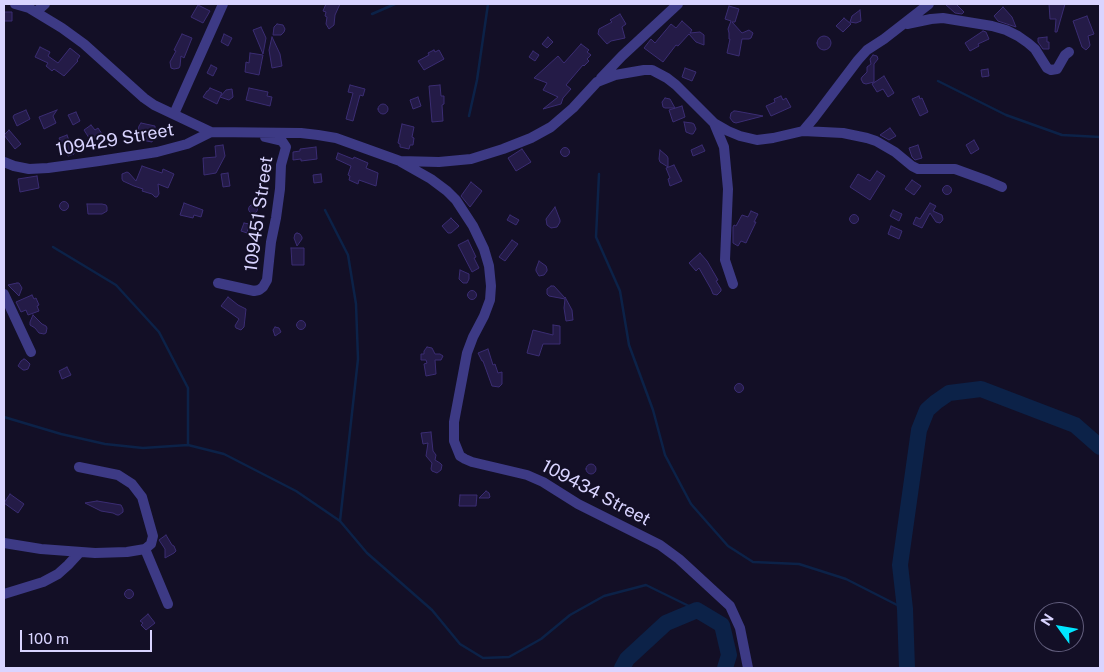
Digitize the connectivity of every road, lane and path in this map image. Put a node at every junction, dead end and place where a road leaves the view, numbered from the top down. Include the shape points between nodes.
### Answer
1 (15, 4) edge
2 (45, 4) edge
3 (223, 4) edge
4 (678, 4) edge
5 (929, 4) edge
6 (30, 8) edge
7 (904, 25) junction
8 (1070, 52) dead end
9 (597, 82) junction
10 (174, 114) junction
11 (714, 123) junction
12 (803, 131) junction
13 (211, 132) junction
14 (242, 132) junction
15 (400, 161) junction
16 (4, 162) edge
17 (1002, 187) dead end
18 (218, 283) dead end
19 (733, 284) dead end
20 (4, 294) edge
21 (31, 352) dead end
22 (79, 467) dead end
23 (4, 543) edge
24 (145, 549) junction
25 (80, 552) junction
26 (4, 594) edge
27 (168, 604) dead end
28 (748, 668) edge

1 - 6 street
2 - 6 street
3 - 10 street
4 - 9 street
5 - 7 street
6 - 10 street via 84,44 144,98
7 - 8 street via 943,18 1006,30 1035,49 1047,68 1052,70 1057,69
7 - 12 street via 867,50
9 - 11 street, 109429 Street via 622,73 652,70 676,85
9 - 15 street, 109429 Street via 551,127 532,138 463,160
10 - 13 street
11 - 12 street, 109429 Street via 740,136 757,140
11 - 19 street via 724,147 728,189 725,260
12 - 17 street, 109429 Street via 867,138 895,152 918,169 955,169
13 - 14 street, 109429 Street
13 - 16 street, 109429 Street via 187,144 157,152 99,161 30,169
14 - 15 street, 109429 Street via 300,133 336,138
14 - 18 street, 109451 Street via 278,140 286,147 280,165 280,189 267,280 259,290
15 - 28 street, 109434 Street via 431,179 456,200 473,226 489,266 490,300 467,353 454,422 454,441 460,456 542,482 660,545 730,606 740,628
20 - 21 street
22 - 24 street via 118,475 132,484 142,497 153,536
23 - 25 street
24 - 25 street
24 - 27 street
25 - 26 street via 58,574

